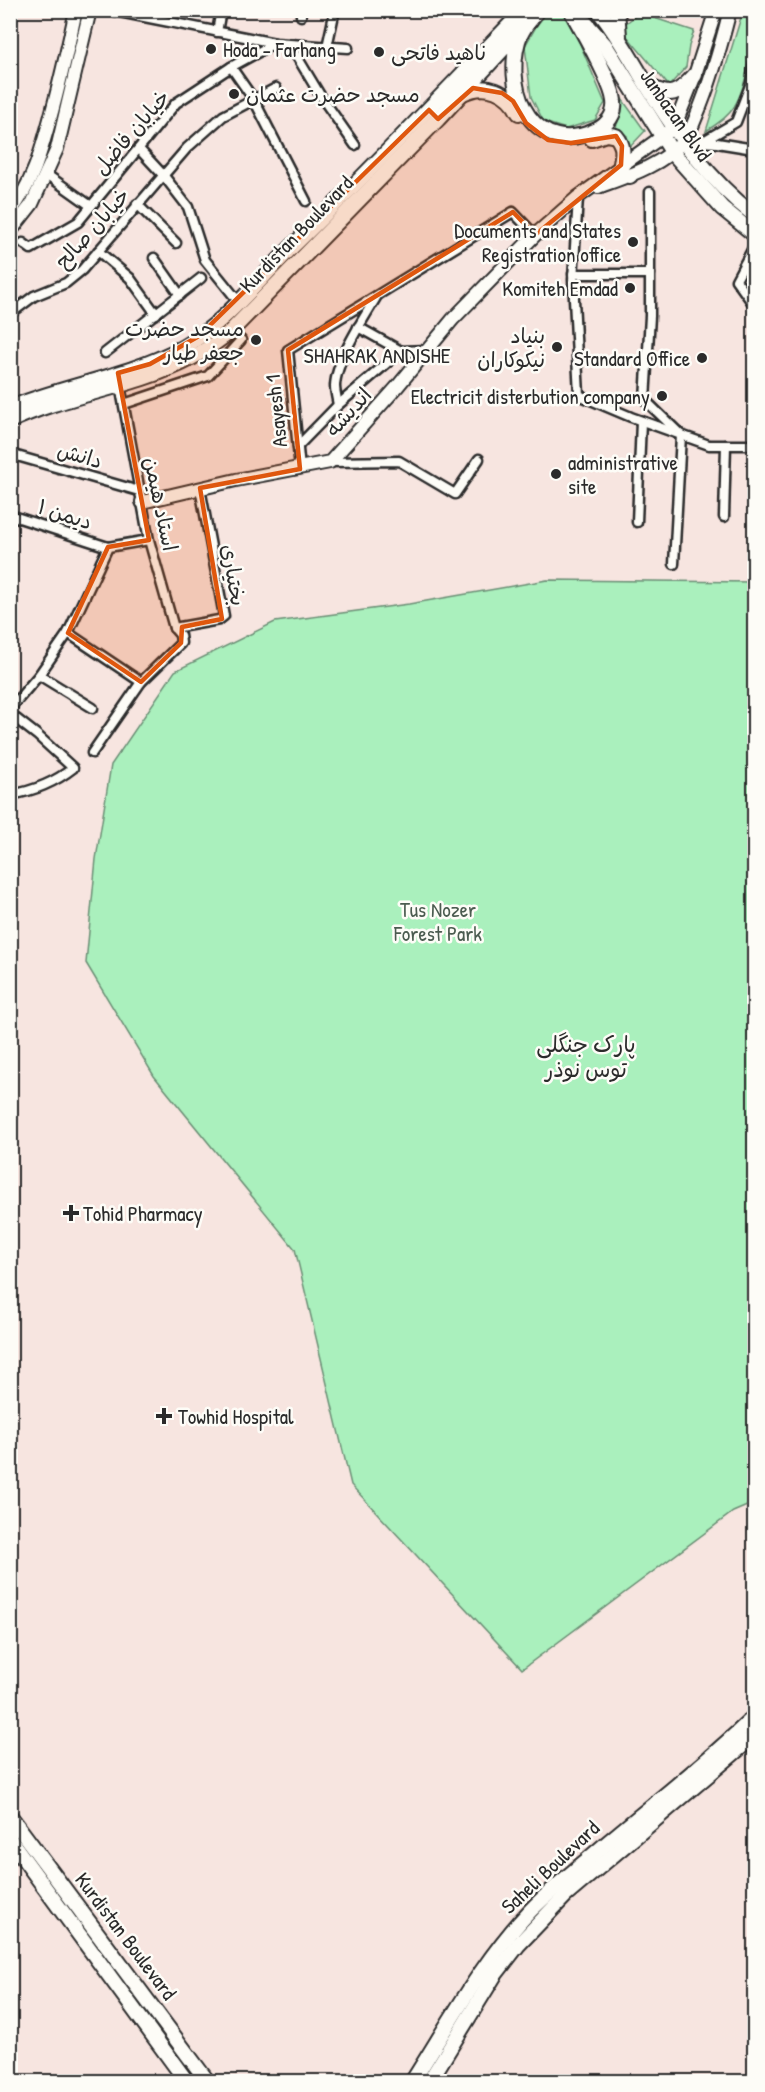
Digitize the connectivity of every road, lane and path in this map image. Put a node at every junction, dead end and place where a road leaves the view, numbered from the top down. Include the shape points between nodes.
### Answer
1 (76, 10) edge
2 (90, 10) edge
3 (110, 10) edge
4 (221, 10) edge
5 (334, 10) edge
6 (573, 10) edge
7 (598, 10) edge
8 (617, 10) edge
9 (716, 10) edge
10 (730, 10) edge
11 (531, 13) edge
12 (152, 14) edge
13 (217, 32) junction
14 (619, 38) junction
15 (275, 43) junction
16 (290, 45) junction
17 (327, 46) junction
18 (348, 48) dead end
19 (754, 62) edge
20 (231, 67) junction
21 (695, 75) junction
22 (647, 85) junction
23 (276, 88) dead end
24 (461, 94) junction
25 (254, 100) junction
26 (433, 115) junction
27 (674, 128) junction
28 (662, 138) junction
29 (683, 141) junction
30 (702, 142) junction
31 (355, 144) dead end
32 (139, 149) junction
33 (754, 149) edge
34 (672, 152) junction
35 (621, 165) junction
36 (46, 174) junction
37 (164, 176) junction
38 (630, 176) junction
39 (650, 192) dead end
40 (578, 197) junction
41 (306, 201) dead end
42 (137, 204) junction
43 (91, 206) junction
44 (10, 212) edge
45 (754, 215) edge
46 (10, 232) edge
47 (535, 235) junction
48 (754, 241) edge
49 (23, 243) dead end
50 (176, 243) dead end
51 (98, 250) junction
52 (154, 258) dead end
53 (573, 274) junction
54 (650, 274) junction
55 (201, 278) dead end
56 (379, 293) junction
57 (180, 295) junction
58 (238, 301) junction
59 (754, 305) edge
60 (10, 314) edge
61 (156, 314) junction
62 (358, 327) junction
63 (241, 340) dead end
64 (426, 350) junction
65 (401, 351) junction
66 (105, 353) dead end
67 (119, 379) junction
68 (124, 404) junction
69 (338, 405) junction
70 (10, 408) edge
71 (10, 421) edge
72 (641, 421) junction
73 (681, 435) junction
74 (726, 445) junction
75 (754, 445) edge
76 (298, 446) junction
77 (10, 454) edge
78 (479, 459) dead end
79 (330, 462) junction
80 (300, 469) junction
81 (200, 488) junction
82 (140, 497) junction
83 (10, 515) edge
84 (724, 517) dead end
85 (638, 522) dead end
86 (148, 540) junction
87 (108, 547) junction
88 (674, 564) dead end
89 (174, 628) junction
90 (68, 633) junction
91 (39, 675) junction
92 (141, 682) junction
93 (93, 708) dead end
94 (10, 709) edge
95 (10, 714) edge
96 (92, 753) dead end
97 (10, 795) edge
98 (754, 1717) edge
99 (754, 1736) edge
100 (10, 1816) edge
101 (10, 1840) edge
102 (50, 1869) junction
103 (38, 1879) junction
104 (187, 2082) edge
105 (208, 2082) edge
106 (412, 2082) edge
107 (429, 2082) edge

1 - 44 main road via 41,151 23,196
2 - 36 main road via 57,149
3 - 12 street
4 - 13 street
5 - 17 street
6 - 11 main road via 615,103 602,128 580,137 548,134 523,110 518,96 516,56 518,40
6 - 28 main road, Janbazan Blvd via 605,45
7 - 14 main road
8 - 14 main road
9 - 21 main road
10 - 29 main road, اندیشه via 701,105
11 - 24 main road, Kurdistan Boulevard
11 - 26 main road, Kurdistan Boulevard
12 - 13 street
13 - 15 street
14 - 22 main road
15 - 16 street
15 - 20 street, خیابان فاضل
16 - 17 street
16 - 31 street
17 - 18 street
19 - 30 street via 736,122
20 - 25 street
20 - 32 street, خیابان فاضل via 177,103
21 - 22 main road via 676,93
21 - 27 main road
22 - 27 main road
23 - 25 street, خیابان صالح
24 - 26 main road, Kurdistan Boulevard
24 - 35 main road via 473,88 502,93 513,101 536,133 554,141 571,143 606,134 616,136 624,155
25 - 37 street, خیابان صالح via 223,116 187,148
25 - 41 street
26 - 58 main road, Kurdistan Boulevard
26 - 67 main road, Kurdistan Boulevard via 231,331 193,358
27 - 28 main road, اندیشه
27 - 29 main road
28 - 34 main road, Janbazan Blvd
28 - 35 main road, اندیشه
29 - 30 street
29 - 34 main road, اندیشه
29 - 45 main road via 726,191
30 - 33 street
32 - 37 street
32 - 43 street, خیابان فاضل
34 - 38 main road, اندیشه
34 - 48 main road, Janbazan Blvd
35 - 38 main road via 623,174
35 - 40 main road, اندیشه
36 - 43 street
36 - 46 main road via 32,204
37 - 42 street, خیابان صالح
37 - 58 street via 188,207 205,260
38 - 40 main road, اندیشه
39 - 54 street
40 - 47 main road, اندیشه
40 - 53 street
42 - 50 street
42 - 51 street, خیابان صالح
43 - 49 street, خیابان فاضل via 78,222 31,249
47 - 56 street via 513,212
47 - 64 main road, اندیشه
48 - 59 street via 736,280
51 - 60 street, خیابان صالح via 66,284 34,296
51 - 61 street via 130,278
52 - 57 street
53 - 54 street
53 - 72 street via 579,395
54 - 73 street via 645,400
55 - 57 street
56 - 62 street
56 - 76 street, Asayesh 1 via 288,350
57 - 61 street
58 - 67 main road, Kurdistan Boulevard via 183,347
61 - 66 street
62 - 65 street
62 - 69 street via 337,374
63 - 68 street via 208,376
64 - 65 street
64 - 79 main road, اندیشه
65 - 69 street
67 - 68 street, استاد هیمن
67 - 70 main road, Kurdistan Boulevard via 34,398
67 - 71 main road, Kurdistan Boulevard
68 - 82 street, استاد هیمن
69 - 76 street
72 - 73 street
72 - 85 street
73 - 74 street via 709,445
73 - 88 street
74 - 75 street
74 - 84 street
76 - 80 street, Asayesh 1
77 - 82 street, دانش
78 - 79 street via 455,494 399,461
79 - 80 main road, اندیشه
80 - 81 main road, اندیشه
81 - 82 main road, اندیشه
81 - 89 street, بختیاری via 224,616
82 - 86 street, استاد هیمن
83 - 87 street, دیمن ۱
86 - 87 street
86 - 89 street, استاد هیمن
87 - 90 street
89 - 92 street via 181,643
90 - 91 street
90 - 92 street
91 - 93 street
91 - 94 street
92 - 96 street
95 - 97 street via 73,768 50,784
98 - 106 main road, Saheli Boulevard via 532,1909 485,1968
99 - 107 main road, Saheli Boulevard via 541,1920 494,1976
100 - 102 main road, Kurdistan Boulevard
101 - 103 main road, Kurdistan Boulevard
102 - 103 main road
102 - 105 main road, Kurdistan Boulevard
103 - 104 main road, Kurdistan Boulevard

